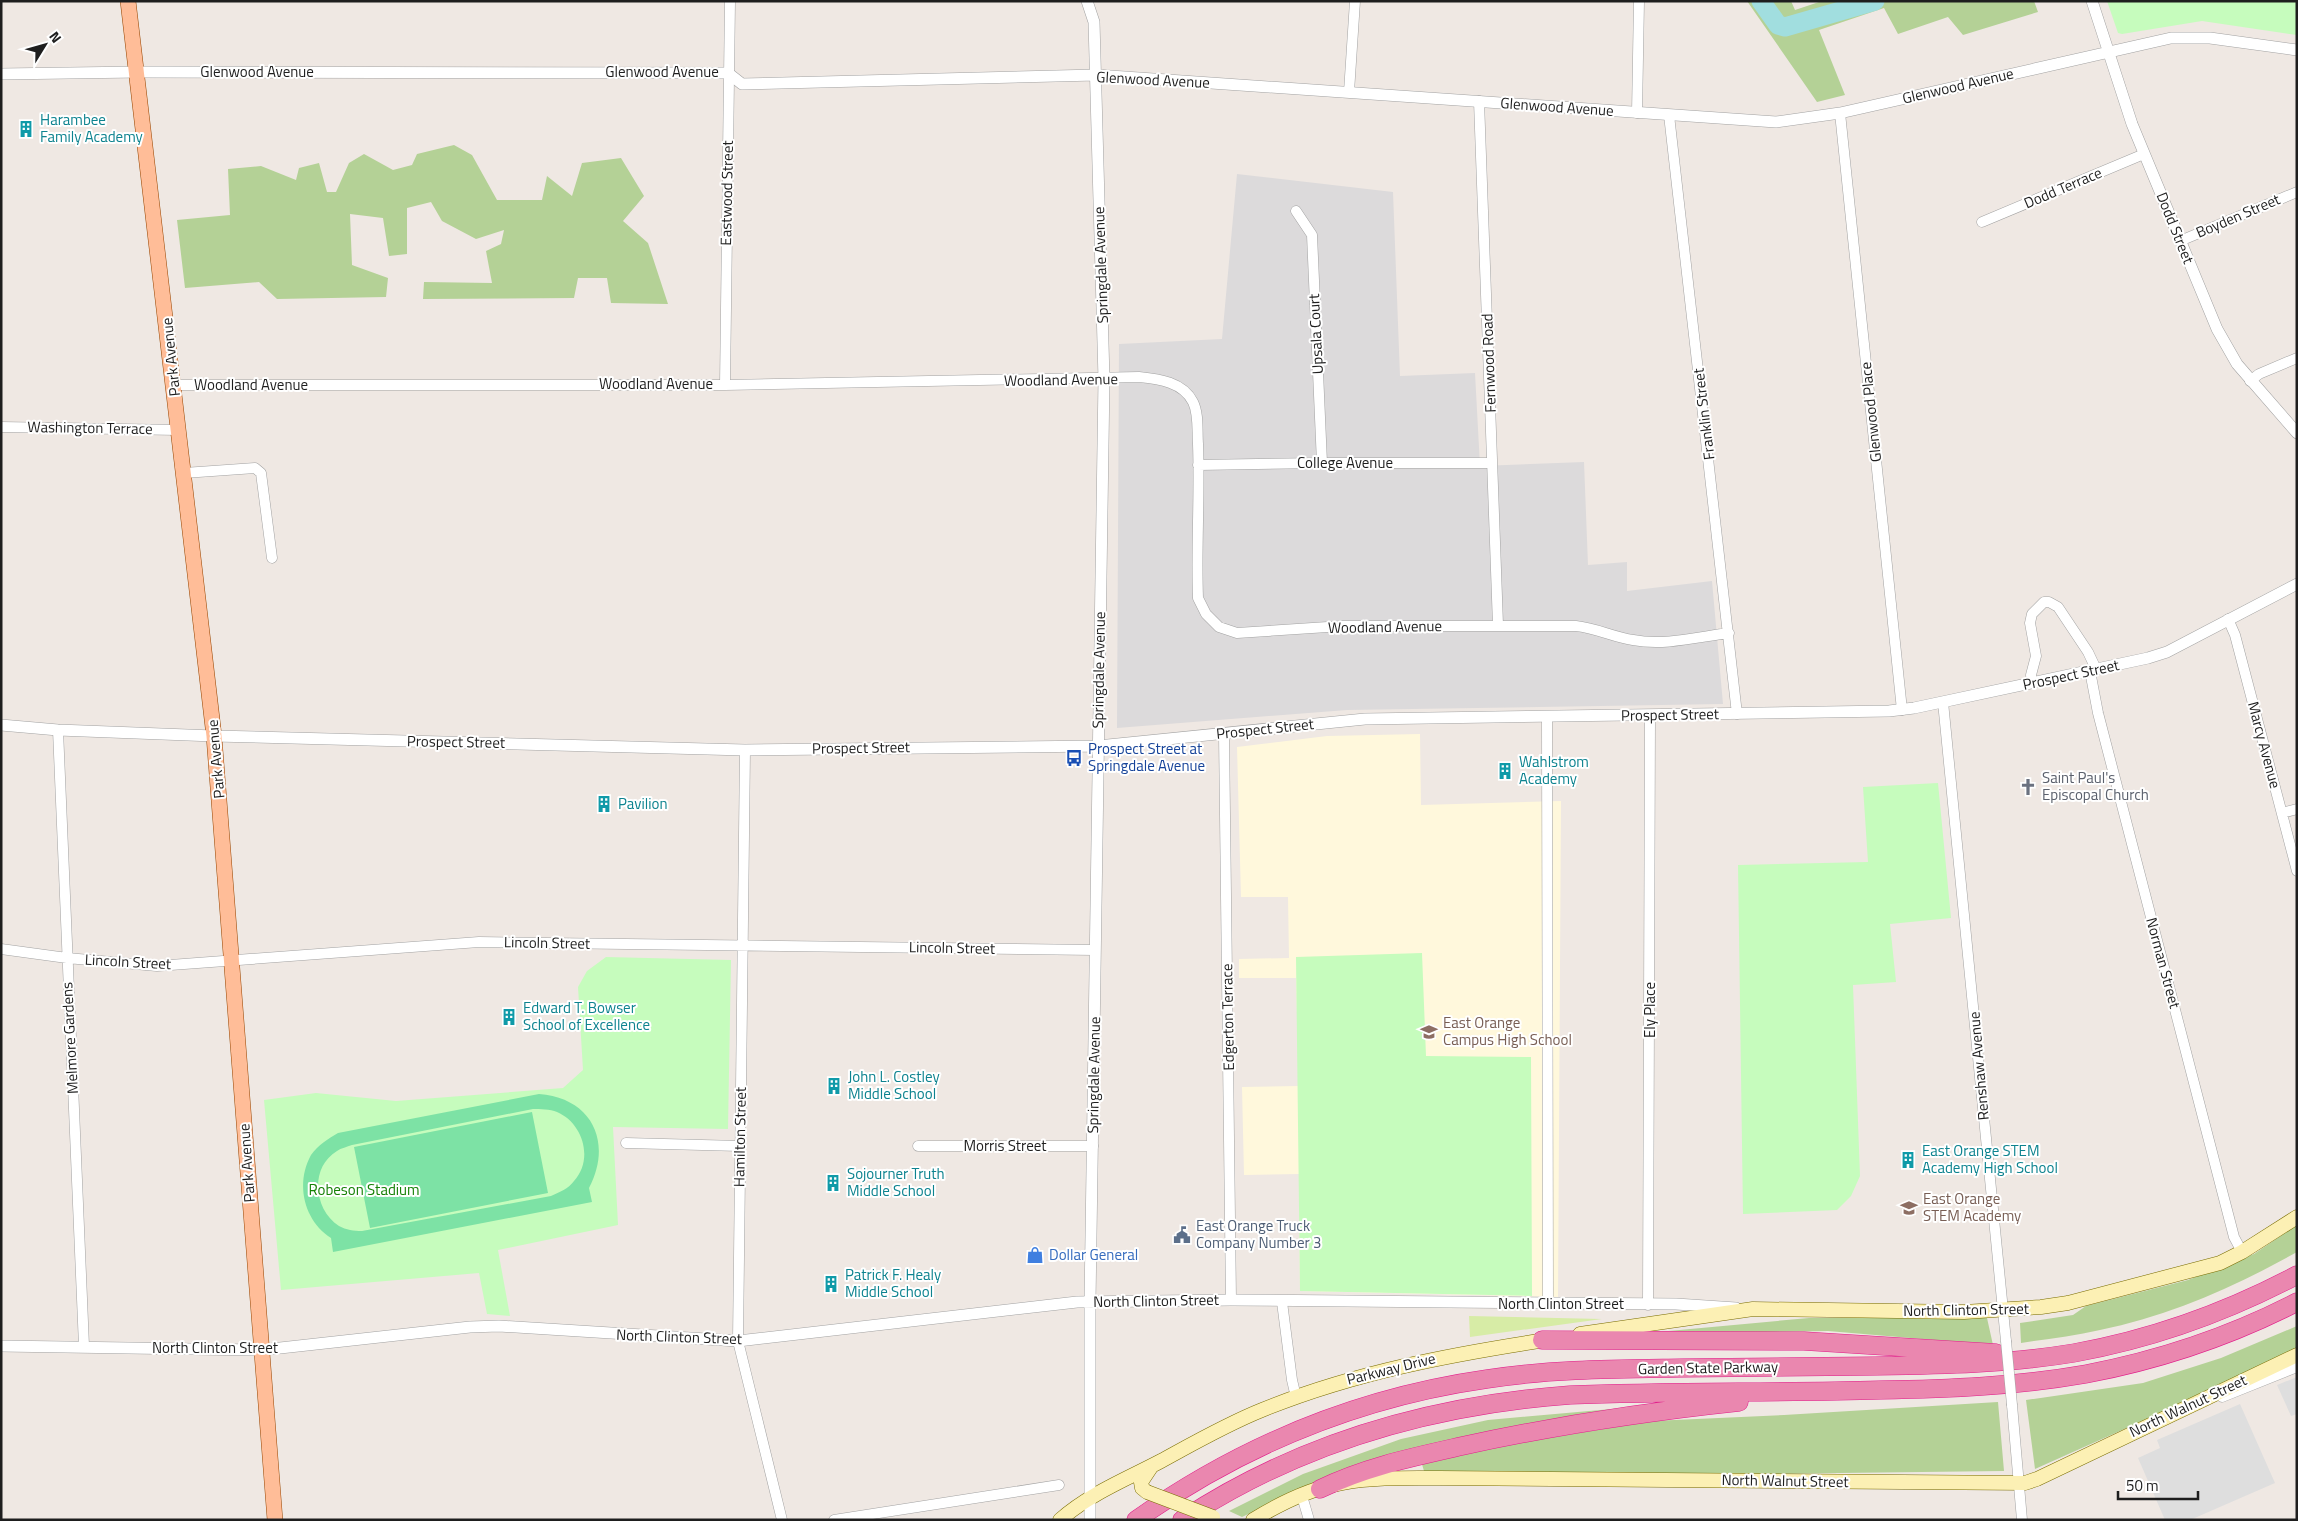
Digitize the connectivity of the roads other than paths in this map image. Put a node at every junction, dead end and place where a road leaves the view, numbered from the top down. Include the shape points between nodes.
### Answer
1 (128, 1) edge
2 (730, 1) edge
3 (1087, 1) edge
4 (1355, 1) edge
5 (1639, 1) edge
6 (2092, 1) edge
7 (2297, 50) edge
8 (2108, 53) junction
9 (138, 72) junction
10 (728, 72) junction
11 (1, 74) edge
12 (1096, 76) junction
13 (1349, 92) junction
14 (1479, 101) junction
15 (1637, 112) junction
16 (1840, 113) junction
17 (1670, 115) junction
18 (2144, 154) junction
19 (2297, 192) edge
20 (1296, 211) dead end
21 (1982, 222) dead end
22 (2180, 241) junction
23 (2297, 358) edge
24 (1104, 379) junction
25 (2250, 381) junction
26 (174, 385) junction
27 (725, 385) junction
28 (1, 427) edge
29 (179, 430) junction
30 (2297, 433) edge
31 (1322, 462) junction
32 (1492, 464) junction
33 (1198, 465) junction
34 (184, 472) junction
35 (272, 558) dead end
36 (2297, 584) edge
37 (2228, 619) junction
38 (1498, 625) junction
39 (1729, 633) junction
40 (2093, 670) junction
41 (2032, 683) junction
42 (1943, 702) junction
43 (1902, 710) junction
44 (1737, 714) junction
45 (1650, 716) junction
46 (1547, 717) junction
47 (1, 725) edge
48 (58, 730) junction
49 (1224, 734) junction
50 (214, 736) junction
51 (1098, 746) junction
52 (745, 750) junction
53 (2297, 809) edge
54 (2282, 813) junction
55 (2297, 871) edge
56 (742, 946) junction
57 (1, 950) edge
58 (1095, 950) junction
59 (66, 958) junction
60 (231, 959) junction
61 (626, 1143) dead end
62 (740, 1146) junction
63 (918, 1146) dead end
64 (1093, 1146) junction
65 (2297, 1217) edge
66 (2242, 1252) junction
67 (2297, 1275) edge
68 (1231, 1300) junction
69 (1090, 1302) junction
70 (1282, 1302) junction
71 (2297, 1302) edge
72 (1548, 1304) junction
73 (1648, 1305) junction
74 (1753, 1309) junction
75 (2003, 1311) junction
76 (738, 1340) junction
77 (1542, 1340) junction
78 (1, 1346) edge
79 (84, 1346) junction
80 (262, 1350) junction
81 (2297, 1355) edge
82 (2054, 1356) junction
83 (2297, 1367) edge
84 (1857, 1391) junction
85 (1296, 1397) junction
86 (2160, 1420) junction
87 (1160, 1461) junction
88 (2019, 1483) junction
89 (1059, 1485) dead end
90 (1320, 1489) junction
91 (1302, 1496) junction
92 (1090, 1497) junction
93 (1216, 1519) edge
94 (275, 1520) edge
95 (782, 1520) edge
96 (834, 1520) edge
97 (1060, 1520) edge
98 (1090, 1520) edge
99 (1136, 1520) edge
100 (1182, 1520) edge
101 (1253, 1520) edge
102 (1310, 1520) edge
103 (2022, 1520) edge

1 - 9 main road, Park Avenue
2 - 10 street, Eastwood Street
3 - 12 street, Springdale Avenue via 1094,22
4 - 13 street
5 - 15 street
6 - 8 street, Dodd Street
7 - 8 street, Glenwood Avenue via 2191,36
8 - 16 street, Glenwood Avenue
8 - 18 street, Dodd Street
9 - 10 street, Glenwood Avenue
9 - 11 street, Glenwood Avenue
9 - 26 main road, Park Avenue
10 - 12 street, Glenwood Avenue via 742,84
10 - 27 street, Eastwood Street
12 - 13 street, Glenwood Avenue
12 - 24 street, Springdale Avenue
13 - 14 street, Glenwood Avenue
14 - 15 street, Glenwood Avenue
14 - 32 street, Fernwood Road
15 - 17 street, Glenwood Avenue
16 - 17 street, Glenwood Avenue via 1776,122
16 - 43 street, Glenwood Place
17 - 39 street, Franklin Street
18 - 21 street, Dodd Terrace
18 - 22 street, Dodd Street
19 - 22 street, Boyden Street
20 - 31 street, Upsala Court via 1312,235
22 - 25 street, Dodd Street via 2221,338
23 - 25 street
24 - 27 street, Woodland Avenue
24 - 33 street, Woodland Avenue via 1140,377 1165,380 1182,390 1193,402
24 - 51 street, Springdale Avenue
25 - 30 street, Dodd Street
26 - 27 street, Woodland Avenue
26 - 29 main road, Park Avenue
28 - 29 street, Washington Terrace
29 - 34 main road, Park Avenue
31 - 32 street, College Avenue
31 - 33 street, College Avenue
32 - 38 street, Fernwood Road
33 - 38 street, Woodland Avenue via 1198,598 1206,614 1219,627 1237,633 1257,633 1343,626
34 - 35 street via 255,468 261,473
34 - 50 main road, Park Avenue
36 - 37 street, Prospect Street
37 - 40 street, Prospect Street via 2167,652
37 - 54 street, Marcy Avenue
38 - 39 street, Woodland Avenue via 1576,626 1650,642
39 - 44 street, Franklin Street
40 - 41 street, Prospect Street
40 - 41 street, Norman Street via 2088,652 2058,607 2044,602 2032,614 2030,623 2036,656
40 - 66 street, Norman Street via 2101,723 2234,1237
41 - 42 street, Prospect Street
42 - 43 street, Prospect Street
42 - 75 street, Renshaw Avenue
43 - 44 street, Prospect Street
44 - 45 street, Prospect Street
45 - 46 street, Prospect Street
45 - 73 street, Ely Place
46 - 49 street, Prospect Street via 1365,719
46 - 72 street
47 - 48 street, Prospect Street
48 - 50 street, Prospect Street
48 - 59 street, Melmore Gardens
49 - 51 street, Prospect Street
49 - 68 street, Edgerton Terrace
50 - 52 street, Prospect Street
50 - 60 main road, Park Avenue
51 - 52 street, Prospect Street
51 - 58 street, Springdale Avenue
52 - 56 street, Hamilton Street
53 - 54 street
54 - 55 street, Marcy Avenue
56 - 58 street, Lincoln Street
56 - 60 street, Lincoln Street via 479,942
56 - 62 street, Hamilton Street
57 - 59 street, Lincoln Street
58 - 64 street, Springdale Avenue
59 - 60 street, Lincoln Street via 157,966
59 - 79 street, Melmore Gardens
60 - 80 main road, Park Avenue
61 - 62 street
62 - 76 street, Hamilton Street
63 - 64 street, Morris Street
64 - 69 street, Springdale Avenue
65 - 66 main road, North Clinton Street
66 - 75 main road, North Clinton Street via 2211,1266 2068,1303
67 - 82 highway, Garden State Parkway via 2238,1303 2166,1330
68 - 69 street, North Clinton Street
68 - 70 street, North Clinton Street
69 - 76 street, North Clinton Street
69 - 92 street, Springdale Avenue
70 - 72 street, North Clinton Street
70 - 85 street
71 - 84 highway, Garden State Parkway via 2197,1345 2087,1374 1992,1386
72 - 73 street, North Clinton Street
73 - 74 street, North Clinton Street via 1690,1304
74 - 75 main road, North Clinton Street
74 - 77 main road, Parkway Drive
75 - 88 street, Renshaw Avenue, bridge
76 - 80 street, North Clinton Street via 499,1326
76 - 95 street, Hamilton Street
77 - 82 highway via 1804,1341
77 - 85 main road, Parkway Drive via 1429,1359
78 - 79 street, North Clinton Street
79 - 80 street, North Clinton Street
80 - 94 main road, Park Avenue
81 - 86 main road, North Walnut Street
82 - 99 highway, Garden State Parkway via 1938,1365 1587,1369 1450,1385 1355,1409 1281,1437 1202,1478
83 - 86 street
84 - 90 highway via 1610,1417 1399,1460 1358,1472
84 - 100 highway, Garden State Parkway via 1579,1395 1512,1400 1437,1413 1364,1432 1310,1452 1241,1485
85 - 87 main road, Parkway Drive via 1223,1428
86 - 88 main road, North Walnut Street via 2038,1479
87 - 92 main road, Parkway Drive
87 - 93 main road, bridge via 1142,1478 1141,1485 1147,1492
88 - 90 main road, North Walnut Street via 1436,1478 1361,1480
88 - 103 street, Renshaw Avenue
89 - 96 street
90 - 91 main road, North Walnut Street
91 - 101 main road, North Walnut Street
91 - 102 street
92 - 97 main road, Parkway Drive
92 - 98 street, Springdale Avenue

